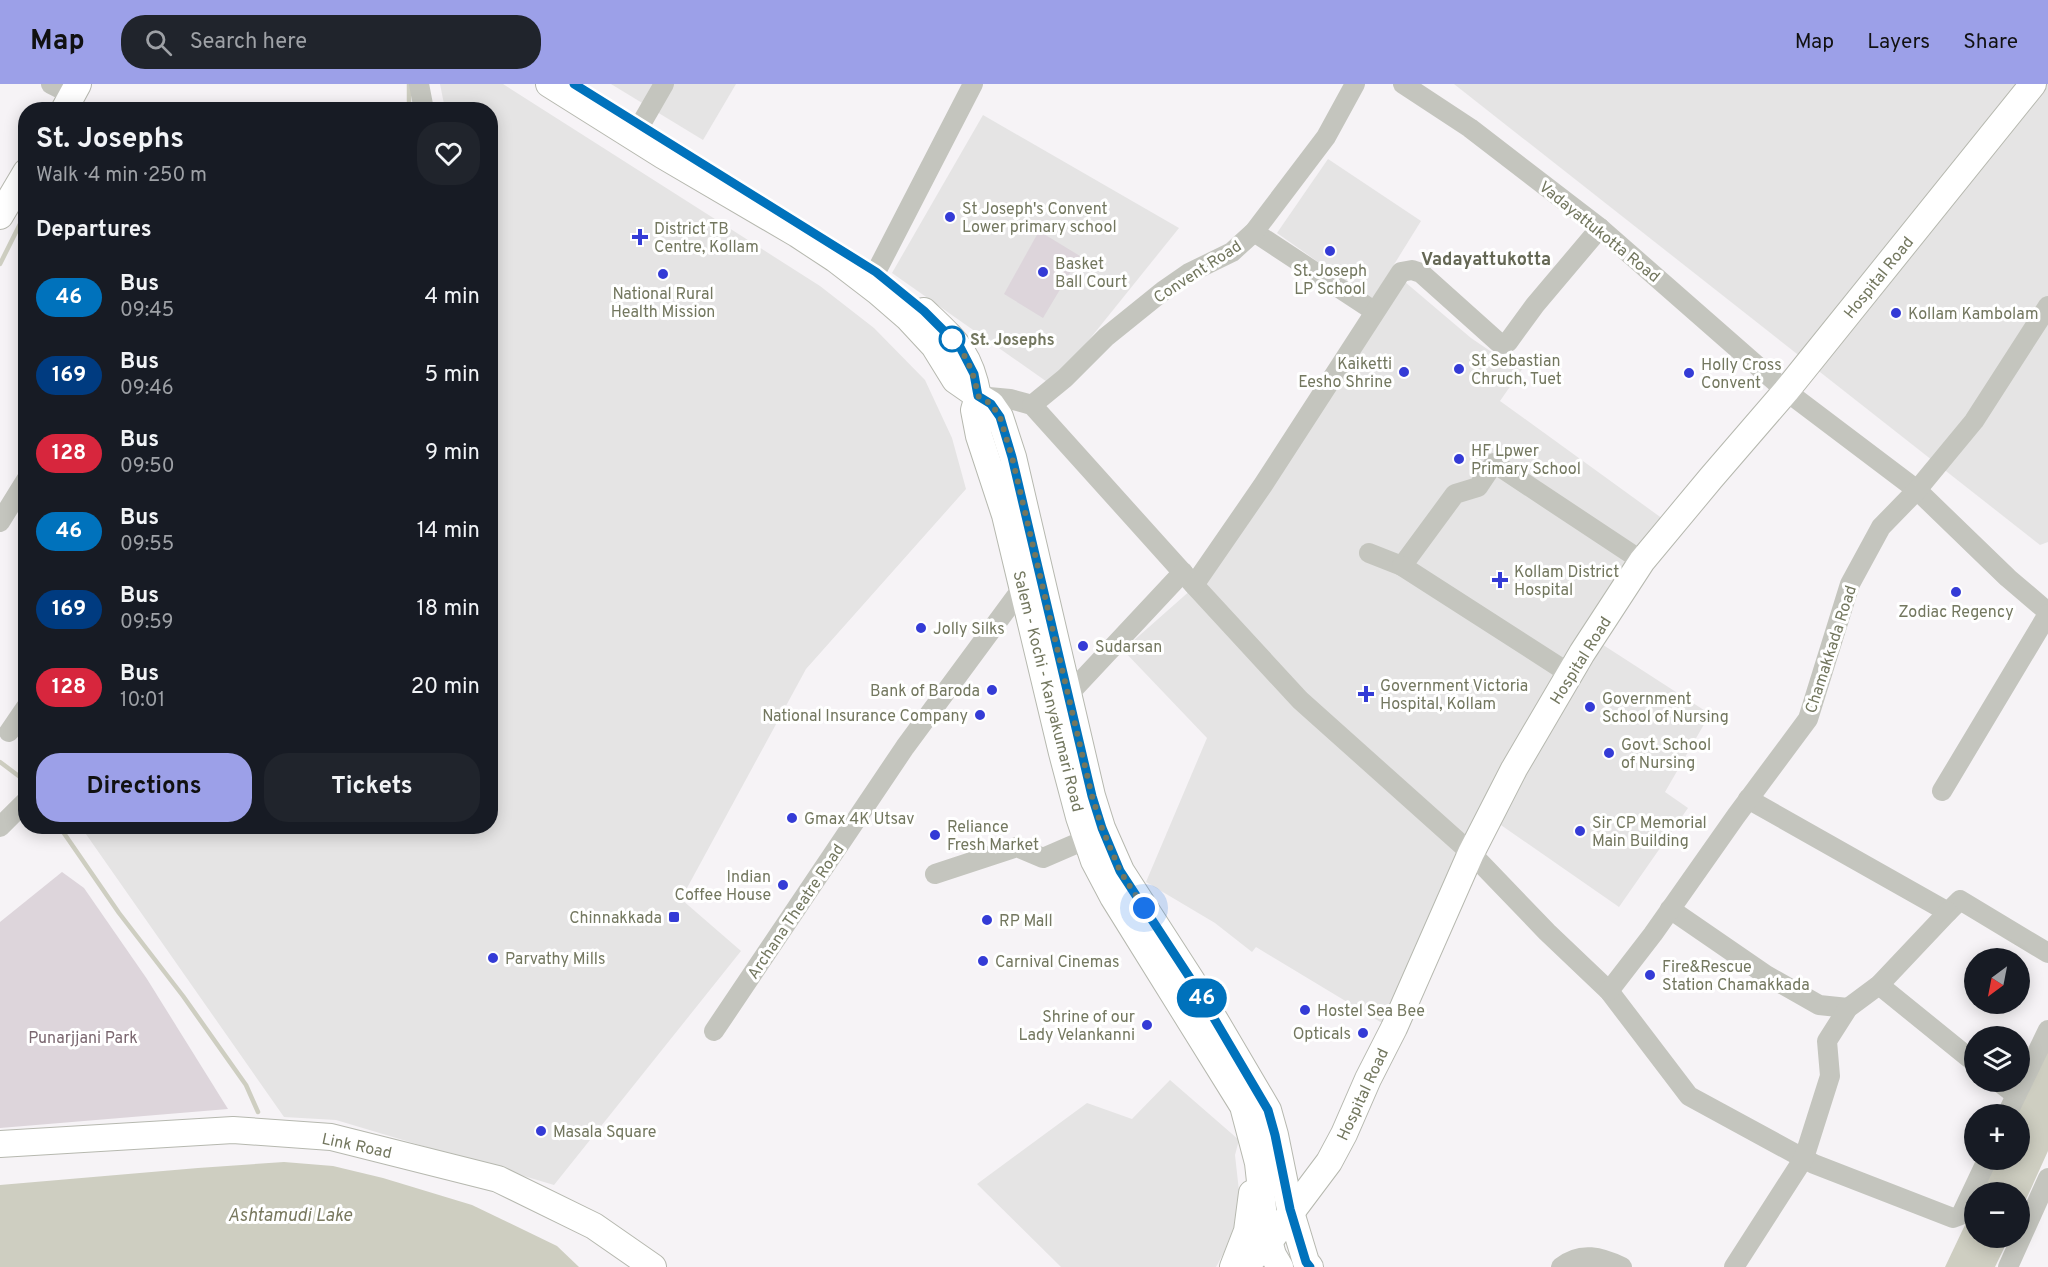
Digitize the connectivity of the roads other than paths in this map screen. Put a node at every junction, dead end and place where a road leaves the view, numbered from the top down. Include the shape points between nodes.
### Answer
1 (419, 84) edge
2 (549, 84) edge
3 (574, 84) edge
4 (664, 84) edge
5 (973, 84) edge
6 (1355, 84) edge
7 (1403, 84) edge
8 (2033, 84) edge
9 (2038, 84) edge
10 (2048, 90) edge
11 (422, 102) edge
12 (641, 124) junction
13 (18, 185) edge
14 (0, 216) edge
15 (1600, 228) junction
16 (1254, 232) junction
17 (876, 272) junction
18 (2048, 306) edge
19 (1374, 311) junction
20 (1786, 391) junction
21 (978, 396) junction
22 (1032, 405) junction
23 (1917, 490) junction
24 (18, 493) edge
25 (0, 522) edge
26 (1369, 553) dead end
27 (1642, 561) junction
28 (1402, 566) junction
29 (1188, 579) junction
30 (1023, 587) junction
31 (2048, 613) edge
32 (1570, 674) junction
33 (1068, 695) junction
34 (1942, 791) dead end
35 (1748, 799) junction
36 (18, 809) edge
37 (0, 827) edge
38 (1087, 839) junction
39 (1471, 853) junction
40 (935, 874) dead end
41 (1670, 909) junction
42 (1948, 912) junction
43 (2048, 953) edge
44 (1879, 985) junction
45 (1609, 991) junction
46 (1848, 1008) junction
47 (2048, 1030) edge
48 (714, 1031) dead end
49 (1964, 1054) edge
50 (2012, 1092) edge
51 (2016, 1095) junction
52 (2012, 1104) edge
53 (0, 1144) edge
54 (1804, 1158) junction
55 (1258, 1163) junction
56 (1983, 1170) edge
57 (2041, 1192) edge
58 (1291, 1214) junction
59 (1269, 1242) junction
60 (653, 1267) edge
61 (1233, 1267) edge
62 (1244, 1267) edge
63 (1280, 1267) edge
64 (1310, 1267) edge
65 (1561, 1267) edge
66 (1622, 1267) edge
67 (1734, 1267) edge
68 (2008, 1267) edge

1 - 11 street
2 - 21 main road, Salem - Kochi - Kanyakumari Road via 835,259 908,318 934,346 955,380
3 - 12 main road, Salem - Kochi - Kanyakumari Road
4 - 12 street
5 - 17 street
6 - 16 street, Convent Road via 1326,137
7 - 15 street, Vadayattukotta Road via 1470,128
8 - 20 main road, Hospital Road
9 - 10 main road
12 - 17 main road, Salem - Kochi - Kanyakumari Road
13 - 14 main road
15 - 19 street via 1503,344 1421,273 1412,270 1401,272
15 - 20 street, Vadayattukotta Road
16 - 19 street
16 - 22 street, Convent Road via 1232,252 1163,291
17 - 21 main road, Salem - Kochi - Kanyakumari Road via 960,347 974,374
18 - 23 street, Chamakkada Road via 1974,421
19 - 29 street via 1263,485
20 - 23 street, Vadayattukotta Road
20 - 27 main road, Hospital Road
21 - 22 street
21 - 30 main road, Salem - Kochi - Kanyakumari Road via 974,410 979,436
21 - 33 main road, Salem - Kochi - Kanyakumari Road via 991,404 1000,417
22 - 29 street
23 - 31 street, Vadayattukotta Road
23 - 35 street, Chamakkada Road via 1881,527 1850,584 1808,719
24 - 25 street
26 - 28 street
27 - 28 street via 1494,463 1478,487 1455,494
27 - 32 main road, Hospital Road
28 - 32 street
29 - 33 street
29 - 39 street via 1300,700
30 - 38 main road, Salem - Kochi - Kanyakumari Road via 1062,753
30 - 48 street, Archana Theatre Road via 905,747
31 - 34 street
32 - 39 main road, Hospital Road
33 - 58 main road, Salem - Kochi - Kanyakumari Road via 1092,796 1120,871 1192,981 1268,1110
35 - 41 street, Chamakkada Road
35 - 42 street
36 - 37 street
38 - 40 street via 1043,858 1017,847
38 - 55 main road, Salem - Kochi - Kanyakumari Road via 1113,897 1243,1106
39 - 45 street
39 - 58 main road, Hospital Road via 1344,1134
41 - 45 street, Chamakkada Road
41 - 46 street via 1766,975 1810,1000 1819,1005
42 - 43 street via 1960,900
42 - 44 street
44 - 46 street
44 - 49 street
45 - 54 street via 1689,1096
46 - 54 street via 1827,1041 1830,1076
47 - 51 street
50 - 51 street
51 - 52 street
53 - 60 main road, Link Road via 233,1130 331,1137 498,1179 594,1226
54 - 56 street via 1953,1218 1966,1210
54 - 67 street
55 - 59 main road, Salem - Kochi - Kanyakumari Road
55 - 61 main road via 1246,1231
57 - 68 street
58 - 59 main road, Hospital Road
58 - 64 main road, Salem - Kochi - Kanyakumari Road
59 - 62 main road
59 - 63 main road, Salem - Kochi - Kanyakumari Road
65 - 66 street via 1579,1257 1594,1256

